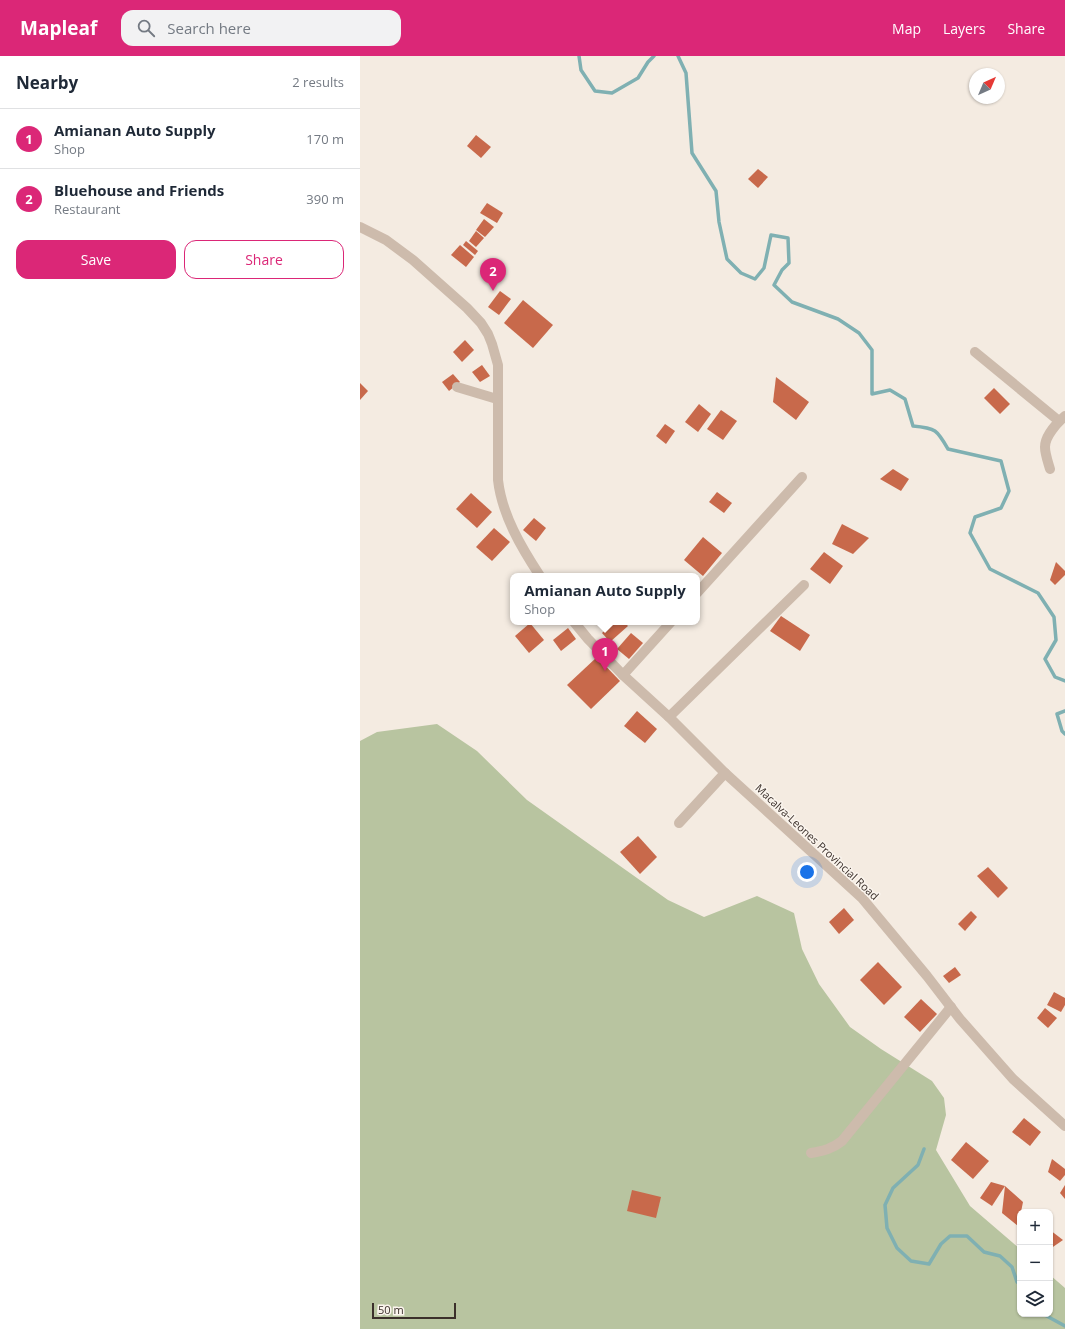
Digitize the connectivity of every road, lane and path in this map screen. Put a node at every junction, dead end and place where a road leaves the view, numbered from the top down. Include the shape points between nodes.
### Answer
1 (360, 227) edge
2 (975, 352) dead end
3 (457, 387) dead end
4 (497, 399) junction
5 (1062, 418) edge
6 (1050, 469) dead end
7 (802, 478) dead end
8 (538, 573) edge
9 (804, 586) dead end
10 (700, 590) edge
11 (576, 625) edge
12 (668, 625) edge
13 (623, 675) junction
14 (669, 718) junction
15 (725, 773) junction
16 (679, 823) dead end
17 (950, 1007) junction
18 (1065, 1126) edge
19 (811, 1153) dead end

1 - 4 street via 386,240 413,260 481,323 497,358
2 - 5 street
3 - 4 street
4 - 8 street via 498,480 501,497 510,523
5 - 6 street via 1045,443
7 - 10 street
9 - 14 street
11 - 13 street, Macalva-Leones Provincial Road
12 - 13 street
13 - 14 street, Macalva-Leones Provincial Road
14 - 15 street, Macalva-Leones Provincial Road
15 - 16 street
15 - 17 street, Macalva-Leones Provincial Road via 862,898
17 - 18 street, Macalva-Leones Provincial Road via 1013,1079
17 - 19 street via 842,1141 827,1150

